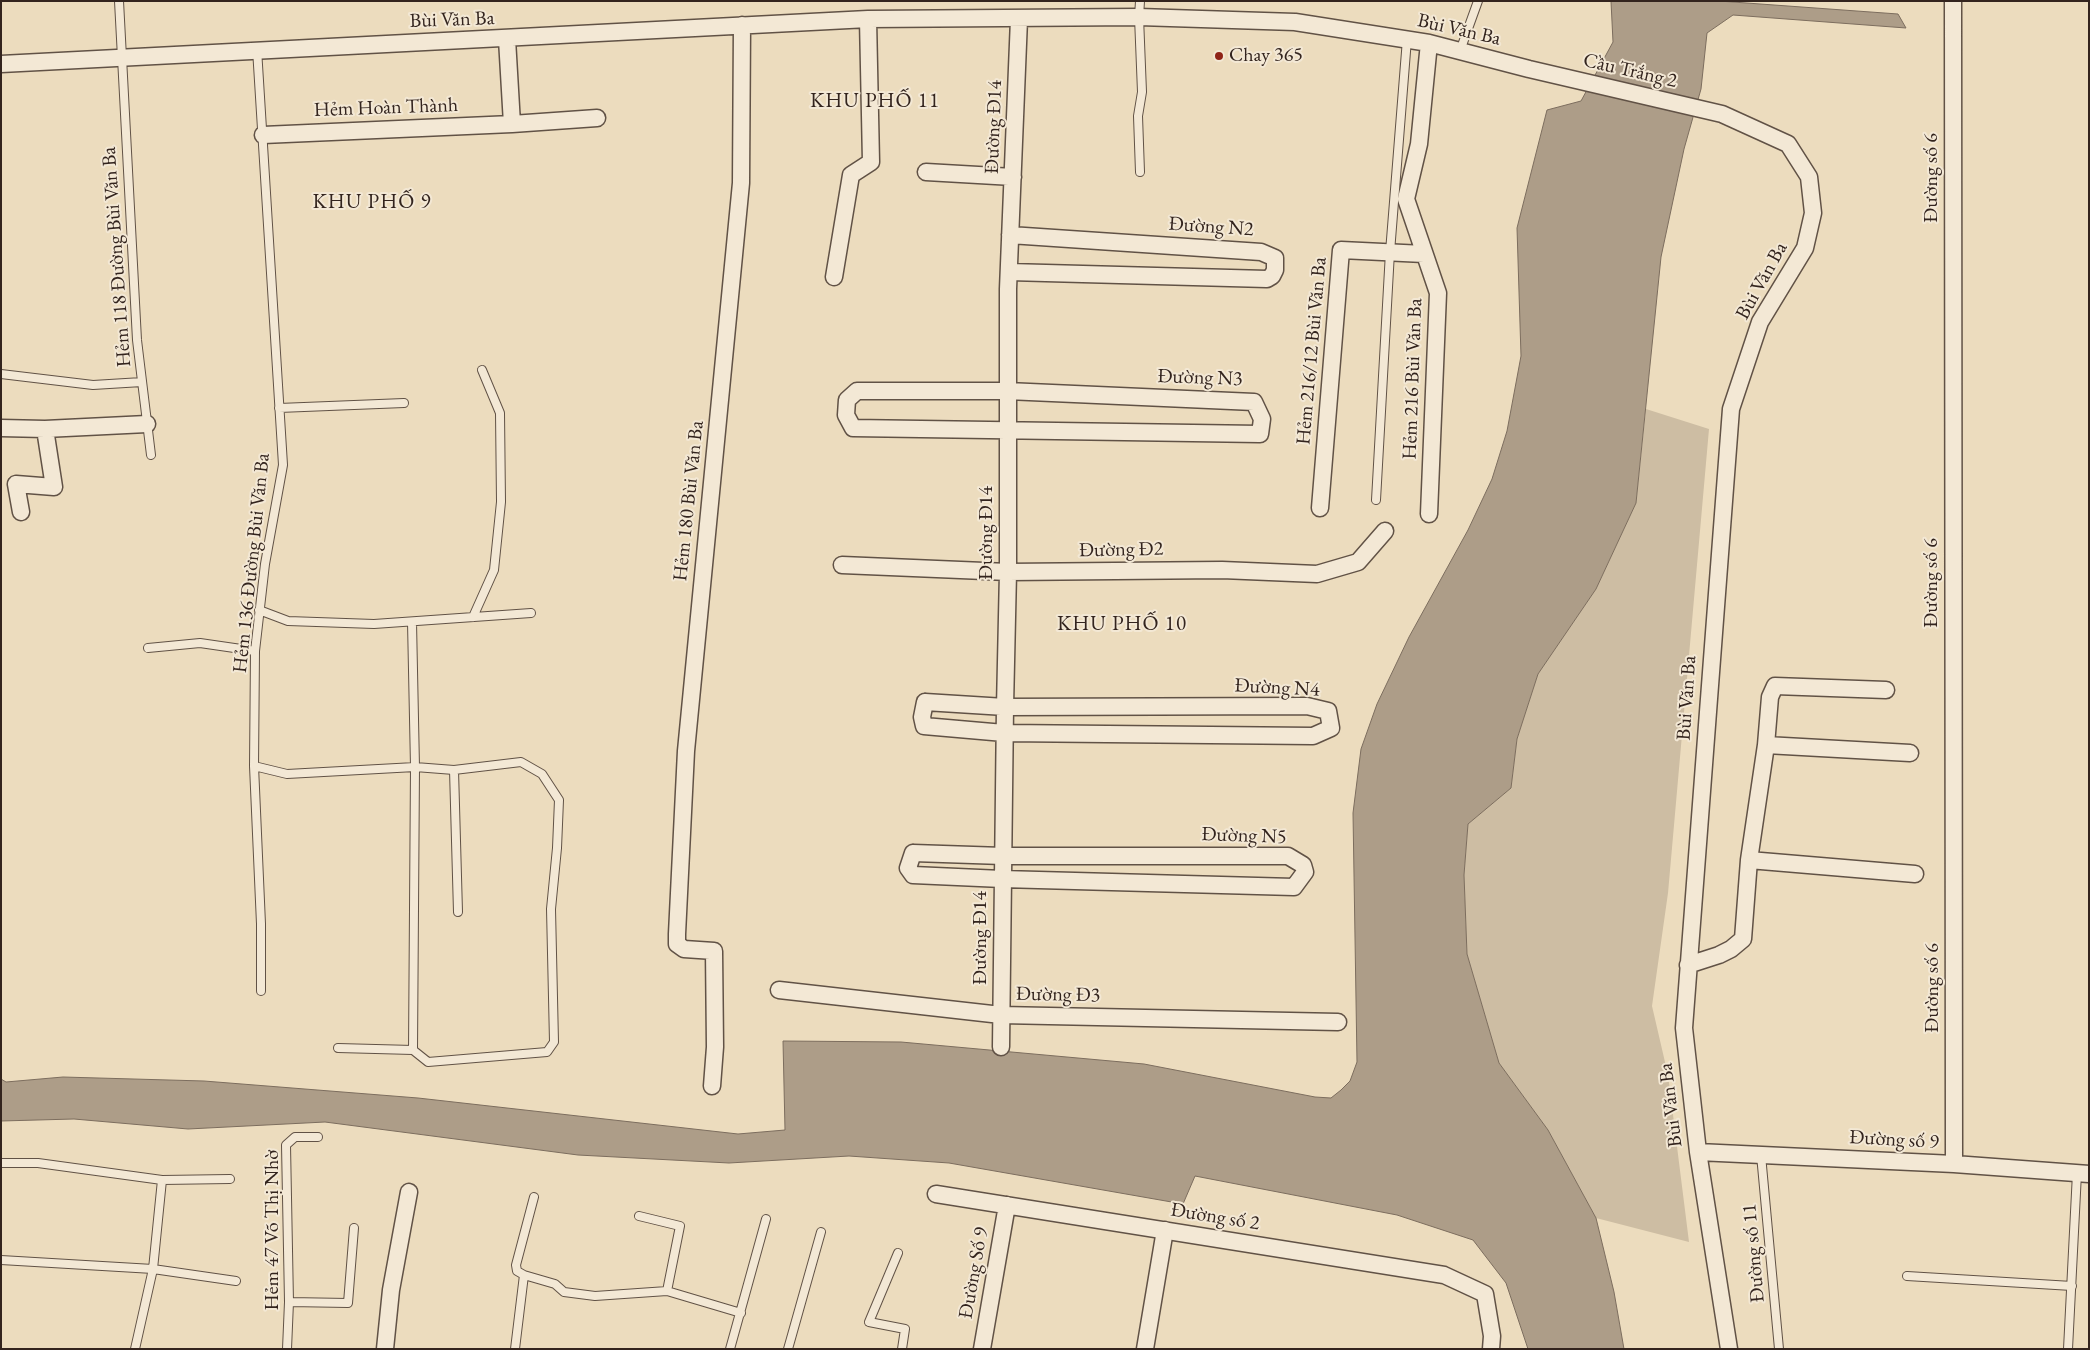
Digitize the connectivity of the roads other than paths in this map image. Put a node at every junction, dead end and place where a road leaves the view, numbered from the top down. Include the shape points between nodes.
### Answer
1 (118, 1) edge
2 (1478, 1) edge
3 (1953, 1) edge
4 (1140, 9) edge
5 (868, 19) junction
6 (1019, 19) junction
7 (742, 25) junction
8 (507, 39) junction
9 (1407, 39) junction
10 (1429, 43) junction
11 (257, 50) junction
12 (1460, 51) junction
13 (122, 56) junction
14 (1, 64) edge
15 (1529, 69) joint
16 (1722, 114) joint
17 (597, 118) dead end
18 (512, 124) junction
19 (263, 135) junction
20 (926, 172) dead end
21 (1140, 172) dead end
22 (1013, 177) junction
23 (1010, 235) junction
24 (1390, 252) junction
25 (1424, 254) junction
26 (1009, 272) junction
27 (834, 276) dead end
28 (482, 370) dead end
29 (1, 374) edge
30 (142, 382) junction
31 (1007, 391) junction
32 (404, 403) dead end
33 (279, 408) junction
34 (147, 424) junction
35 (1, 428) edge
36 (45, 429) junction
37 (1007, 432) junction
38 (151, 456) dead end
39 (1376, 500) dead end
40 (1320, 508) dead end
41 (21, 512) dead end
42 (1429, 514) dead end
43 (1385, 531) dead end
44 (842, 564) dead end
45 (1008, 572) junction
46 (260, 610) junction
47 (531, 613) dead end
48 (474, 617) junction
49 (412, 622) junction
50 (148, 648) dead end
51 (255, 651) junction
52 (1886, 690) dead end
53 (1005, 707) junction
54 (1004, 733) junction
55 (1766, 745) junction
56 (1910, 753) dead end
57 (254, 766) junction
58 (415, 768) junction
59 (454, 770) junction
60 (1003, 856) junction
61 (1749, 860) junction
62 (1915, 874) dead end
63 (1002, 879) junction
64 (458, 912) dead end
65 (1688, 965) junction
66 (779, 990) dead end
67 (261, 991) dead end
68 (1001, 1015) junction
69 (1338, 1022) dead end
70 (1001, 1047) dead end
71 (338, 1048) dead end
72 (413, 1050) junction
73 (712, 1086) dead end
74 (318, 1137) dead end
75 (1698, 1152) junction
76 (1761, 1155) junction
77 (1, 1163) edge
78 (1954, 1164) junction
79 (2083, 1174) edge
80 (230, 1179) dead end
81 (162, 1180) junction
82 (409, 1192) dead end
83 (936, 1194) dead end
84 (534, 1197) dead end
85 (1007, 1205) junction
86 (639, 1216) dead end
87 (766, 1219) dead end
88 (354, 1228) dead end
89 (1165, 1230) junction
90 (821, 1232) dead end
91 (898, 1253) dead end
92 (1, 1260) edge
93 (153, 1269) junction
94 (524, 1275) junction
95 (1907, 1276) dead end
96 (236, 1281) dead end
97 (2072, 1286) junction
98 (667, 1291) junction
99 (289, 1302) junction
100 (741, 1313) junction
101 (136, 1349) edge
102 (287, 1349) edge
103 (385, 1349) edge
104 (516, 1349) edge
105 (730, 1349) edge
106 (788, 1349) edge
107 (902, 1349) edge
108 (982, 1349) edge
109 (1146, 1349) edge
110 (1491, 1349) edge
111 (1729, 1349) edge
112 (1779, 1349) edge
113 (2068, 1349) edge

1 - 13 lane, Hẻm 118 Đường Bùi Văn Ba
2 - 12 lane
3 - 78 street, Đường số 6
4 - 6 street, Bùi Văn Ba
4 - 9 street, Bùi Văn Ba via 1295,22
4 - 21 lane
5 - 6 street, Bùi Văn Ba
5 - 7 street, Bùi Văn Ba
5 - 27 street via 871,162 851,175
6 - 22 street, Đường Đ14
7 - 8 street, Bùi Văn Ba
7 - 73 street, Hẻm 180 Bùi Văn Ba via 741,183 686,751 677,934 678,944 684,949 713,950 715,1047
8 - 11 street, Bùi Văn Ba
8 - 18 street
9 - 10 street, Bùi Văn Ba
9 - 24 lane
10 - 12 street, Bùi Văn Ba
10 - 25 street, Hẻm 216 Bùi Văn Ba via 1419,144 1406,199
11 - 13 street, Bùi Văn Ba
11 - 19 lane, Hẻm 136 Đường Bùi Văn Ba
12 - 15 street, Bùi Văn Ba
13 - 14 street, Bùi Văn Ba
13 - 30 lane, Hẻm 118 Đường Bùi Văn Ba
15 - 16 street, Cầu Trắng 2
16 - 65 street, Bùi Văn Ba via 1788,144 1809,177 1814,213 1805,248 1760,322 1731,409
17 - 18 street, Hẻm Hoàn Thành
18 - 19 street, Hẻm Hoàn Thành
19 - 33 lane, Hẻm 136 Đường Bùi Văn Ba
20 - 22 street
22 - 23 street, Đường Đ14
23 - 26 street, Đường Đ14
23 - 26 street, Đường N2 via 1261,252 1275,258 1275,270 1267,279
24 - 25 street, Hẻm 216/12 Bùi Văn Ba
24 - 39 lane
24 - 40 street, Hẻm 216/12 Bùi Văn Ba via 1341,250
25 - 42 street, Hẻm 216 Bùi Văn Ba via 1438,293
26 - 31 street, Đường Đ14
28 - 48 lane via 500,413 501,502 494,570
29 - 30 lane via 93,385
30 - 34 lane, Hẻm 118 Đường Bùi Văn Ba
31 - 37 street, Đường Đ14
31 - 37 street via 857,391 847,400 846,415 854,428
31 - 37 street, Đường N3 via 1254,402 1262,418 1260,434
32 - 33 lane
33 - 46 lane, Hẻm 136 Đường Bùi Văn Ba via 282,465
34 - 36 street
34 - 38 lane, Hẻm 118 Đường Bùi Văn Ba
35 - 36 street
36 - 41 street via 54,487 16,484
37 - 45 street, Đường Đ14
43 - 45 street, Đường Đ2 via 1358,562 1317,574 1222,570
44 - 45 street, Đường Đ2
45 - 53 street, Đường Đ14
46 - 49 lane via 288,621
46 - 51 lane, Hẻm 136 Đường Bùi Văn Ba
47 - 48 lane
48 - 49 lane
49 - 58 lane
50 - 51 lane via 200,643
51 - 57 lane, Hẻm 136 Đường Bùi Văn Ba
52 - 55 street via 1775,686 1770,697
53 - 54 street, Đường Đ14
53 - 54 street, Đường N4 via 925,702 922,717 924,726
53 - 54 street, Đường N4 via 1307,706 1328,711 1331,728 1313,736
54 - 60 street, Đường Đ14
55 - 56 street
55 - 61 street
57 - 58 lane via 287,774
57 - 67 lane, Hẻm 136 Đường Bùi Văn Ba
58 - 59 lane
58 - 72 lane
59 - 64 lane
59 - 72 lane via 521,762 542,774 559,800 551,909 554,1042 547,1052 428,1062
60 - 63 street, Đường Đ14
60 - 63 street, Đường N5 via 913,853 908,868 913,875
60 - 63 street, Đường N5 via 1288,856 1303,865 1305,872 1294,887
61 - 62 street
61 - 65 street via 1743,939 1719,955
63 - 68 street, Đường Đ14
65 - 75 street, Bùi Văn Ba via 1684,1028
66 - 68 street, Đường Đ3
68 - 69 street, Đường Đ3
68 - 70 street, Đường Đ14
71 - 72 lane
74 - 99 lane, Hẻm 47 Võ Thị Nhờ via 295,1136 286,1145
75 - 76 street, Đường số 9
75 - 111 street, Bùi Văn Ba
76 - 78 street, Đường số 9
76 - 112 lane, Đường số 11
77 - 81 lane via 38,1163
78 - 79 street, Đường số 9
79 - 97 lane
80 - 81 lane
81 - 93 lane
82 - 103 street via 391,1290
83 - 85 street, Đường số 2
84 - 94 lane via 516,1265 517,1271
85 - 89 street, Đường số 2
85 - 108 street, Đường Số 9
86 - 98 lane via 680,1226
87 - 100 lane
88 - 99 lane via 348,1303
89 - 109 street
89 - 110 street, Đường số 2 via 1444,1275 1485,1294
90 - 106 lane
91 - 107 lane via 869,1322 905,1329
92 - 93 lane
93 - 96 lane
93 - 101 lane
94 - 98 lane via 555,1284 564,1292 596,1296
94 - 104 lane
95 - 97 lane
97 - 113 lane
98 - 100 lane
99 - 102 lane, Hẻm 47 Võ Thị Nhờ
100 - 105 lane

